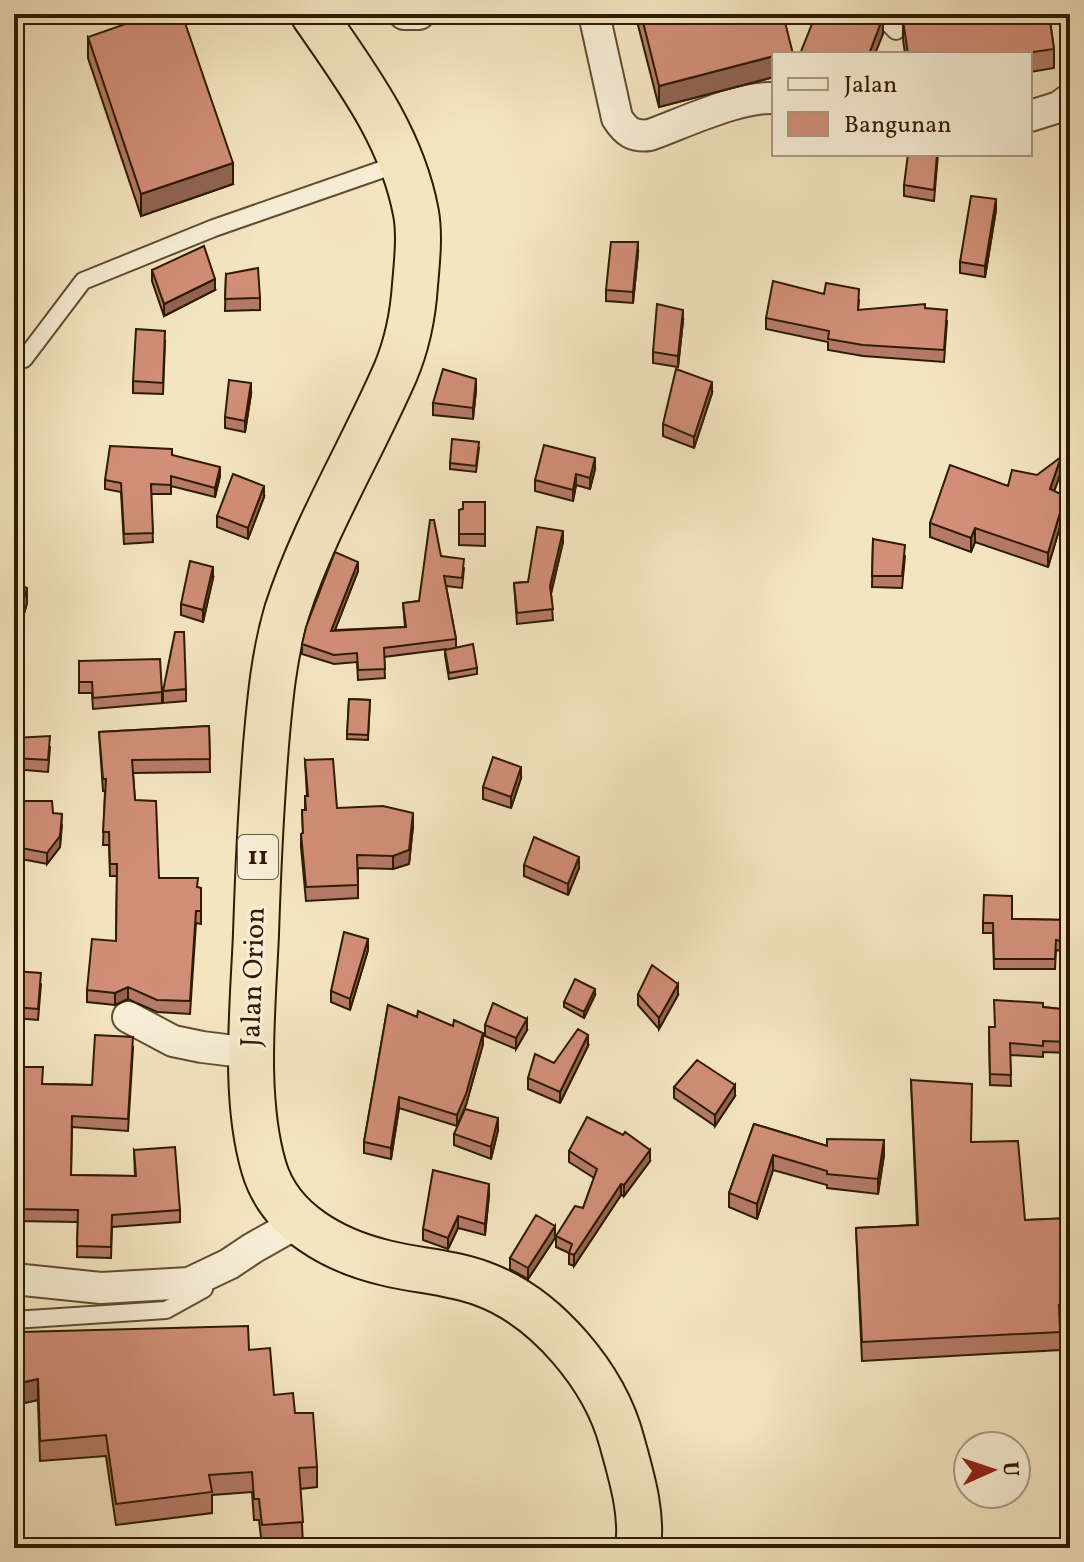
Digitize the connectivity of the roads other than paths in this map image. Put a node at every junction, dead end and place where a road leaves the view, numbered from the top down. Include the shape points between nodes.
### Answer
1 (313, 14) edge
2 (404, 14) edge
3 (419, 14) edge
4 (594, 14) edge
5 (879, 14) edge
6 (896, 31) dead end
7 (772, 98) edge
8 (1070, 99) edge
9 (1032, 115) edge
10 (402, 162) junction
11 (24, 359) dead end
12 (128, 1017) dead end
13 (251, 1053) junction
14 (305, 1227) junction
15 (14, 1279) edge
16 (14, 1320) edge
17 (638, 1548) edge

1 - 10 highway, Jalan Orion / 11 via 382,118
2 - 3 street
4 - 7 street via 617,118 637,136
5 - 6 lane
8 - 9 street
10 - 11 lane via 83,281
10 - 13 highway, Jalan Orion / 11 via 417,216 413,314 397,368 307,554 275,656 260,817
12 - 13 street via 173,1041
13 - 14 highway, Jalan Orion / 11 via 264,1169 281,1206
14 - 15 street via 189,1283 101,1288
14 - 16 lane via 166,1310
14 - 17 highway, Jalan Orion / 11 via 384,1263 486,1285 549,1324 592,1378 617,1422 635,1489

